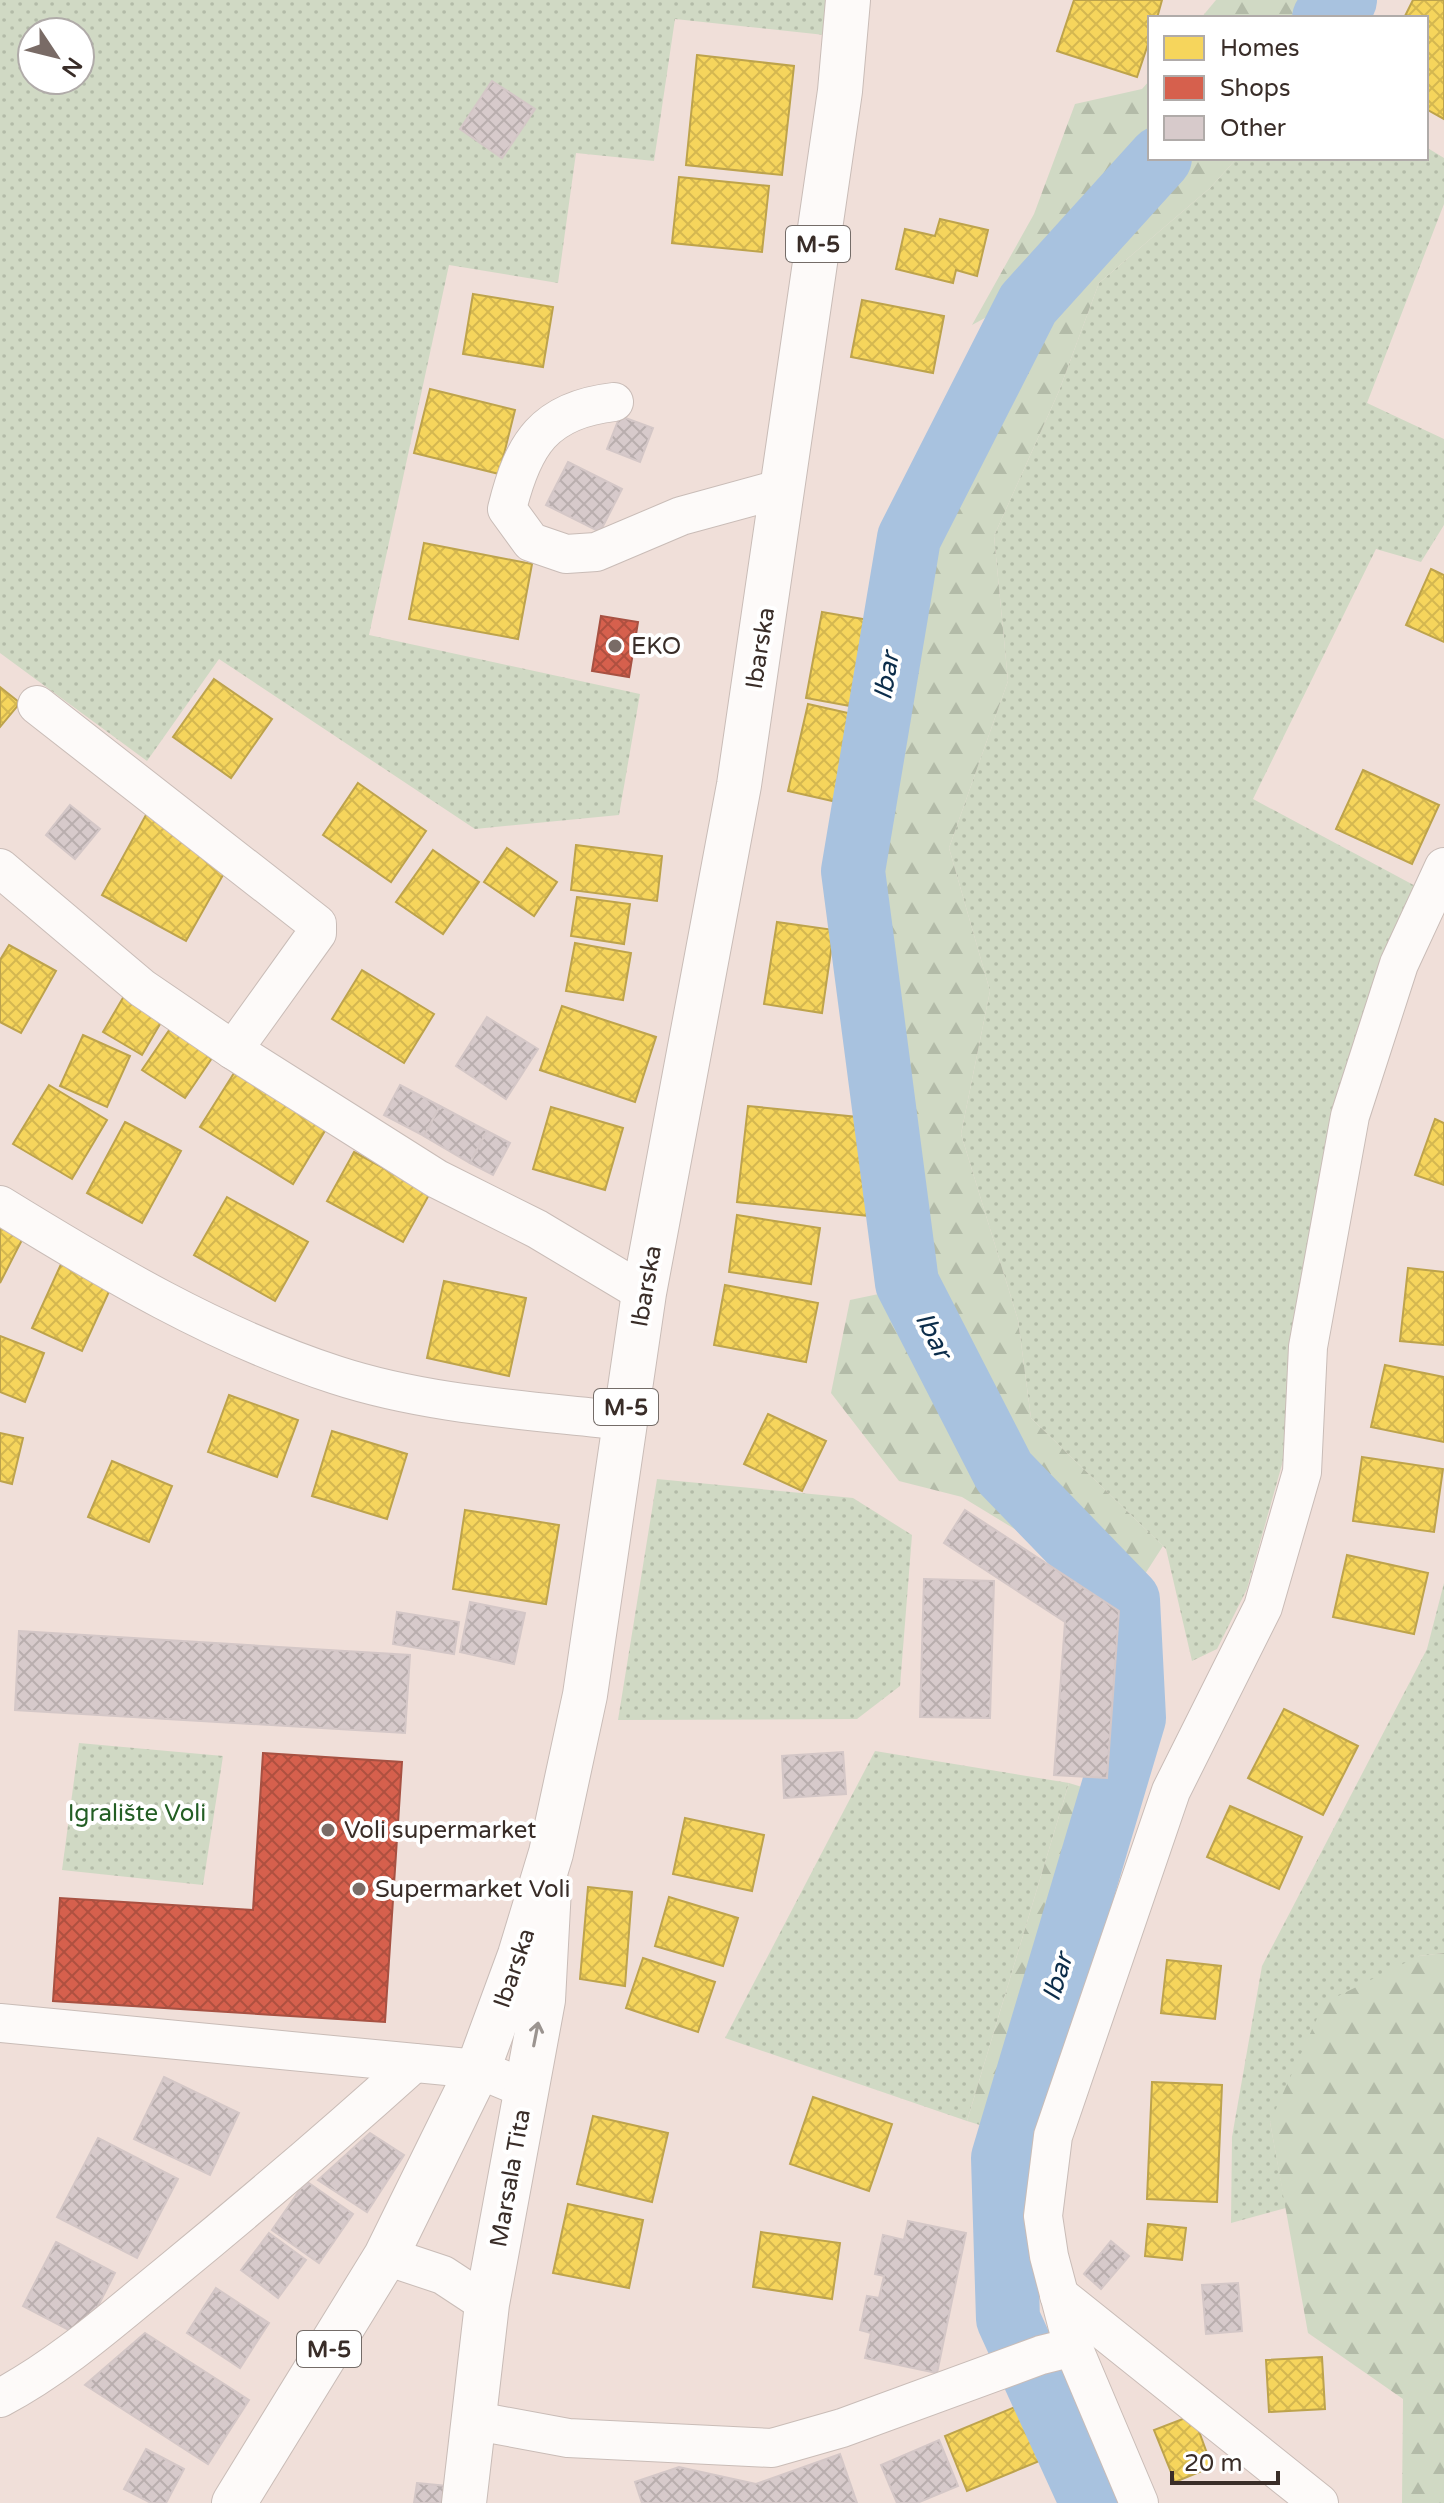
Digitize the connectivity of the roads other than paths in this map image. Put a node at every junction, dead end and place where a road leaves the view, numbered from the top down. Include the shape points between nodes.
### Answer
1 (848, 0) edge
2 (614, 402) dead end
3 (783, 488) junction
4 (37, 705) dead end
5 (1444, 867) edge
6 (0, 868) edge
7 (233, 1050) junction
8 (0, 1205) edge
9 (644, 1293) junction
10 (624, 1421) junction
11 (551, 1853) junction
12 (0, 2023) edge
13 (414, 2063) junction
14 (478, 2069) junction
15 (526, 2089) junction
16 (386, 2256) junction
17 (1059, 2295) junction
18 (487, 2304) junction
19 (1057, 2351) junction
20 (0, 2398) edge
21 (471, 2420) junction
22 (234, 2503) edge
23 (464, 2503) edge
24 (1139, 2503) edge
25 (1319, 2503) edge

1 - 3 main road, Ibarska / M-5 via 840,91
2 - 3 street via 578,406 540,433 517,469 507,509 531,542 566,554 596,552 681,516
3 - 9 main road, Ibarska / M-5 via 739,785
4 - 7 street via 317,924 317,933
5 - 17 street via 1399,964 1350,1116 1308,1347 1302,1472 1263,1607 1171,1791 1053,2136 1043,2216
6 - 7 street via 142,988
7 - 9 street via 437,1179 537,1229
8 - 10 street via 122,1280 336,1375 420,1396
9 - 10 main road, Ibarska / M-5
10 - 11 main road, Ibarska / M-5 via 585,1695
11 - 14 main road, Ibarska / M-5
15 -> 11 main road, Marsala Tita via 543,2000
12 - 13 street
13 - 14 street
13 - 20 street via 120,2314 29,2383
14 - 15 street
14 - 16 main road, Ibarska / M-5
15 - 18 main road, Marsala Tita
16 - 18 street via 443,2275
16 - 22 main road, Ibarska / M-5
17 - 19 street
17 - 25 street
18 - 21 main road, Marsala Tita
19 - 21 street via 772,2448 568,2438
19 - 24 street
21 - 23 main road, Marsala Tita

